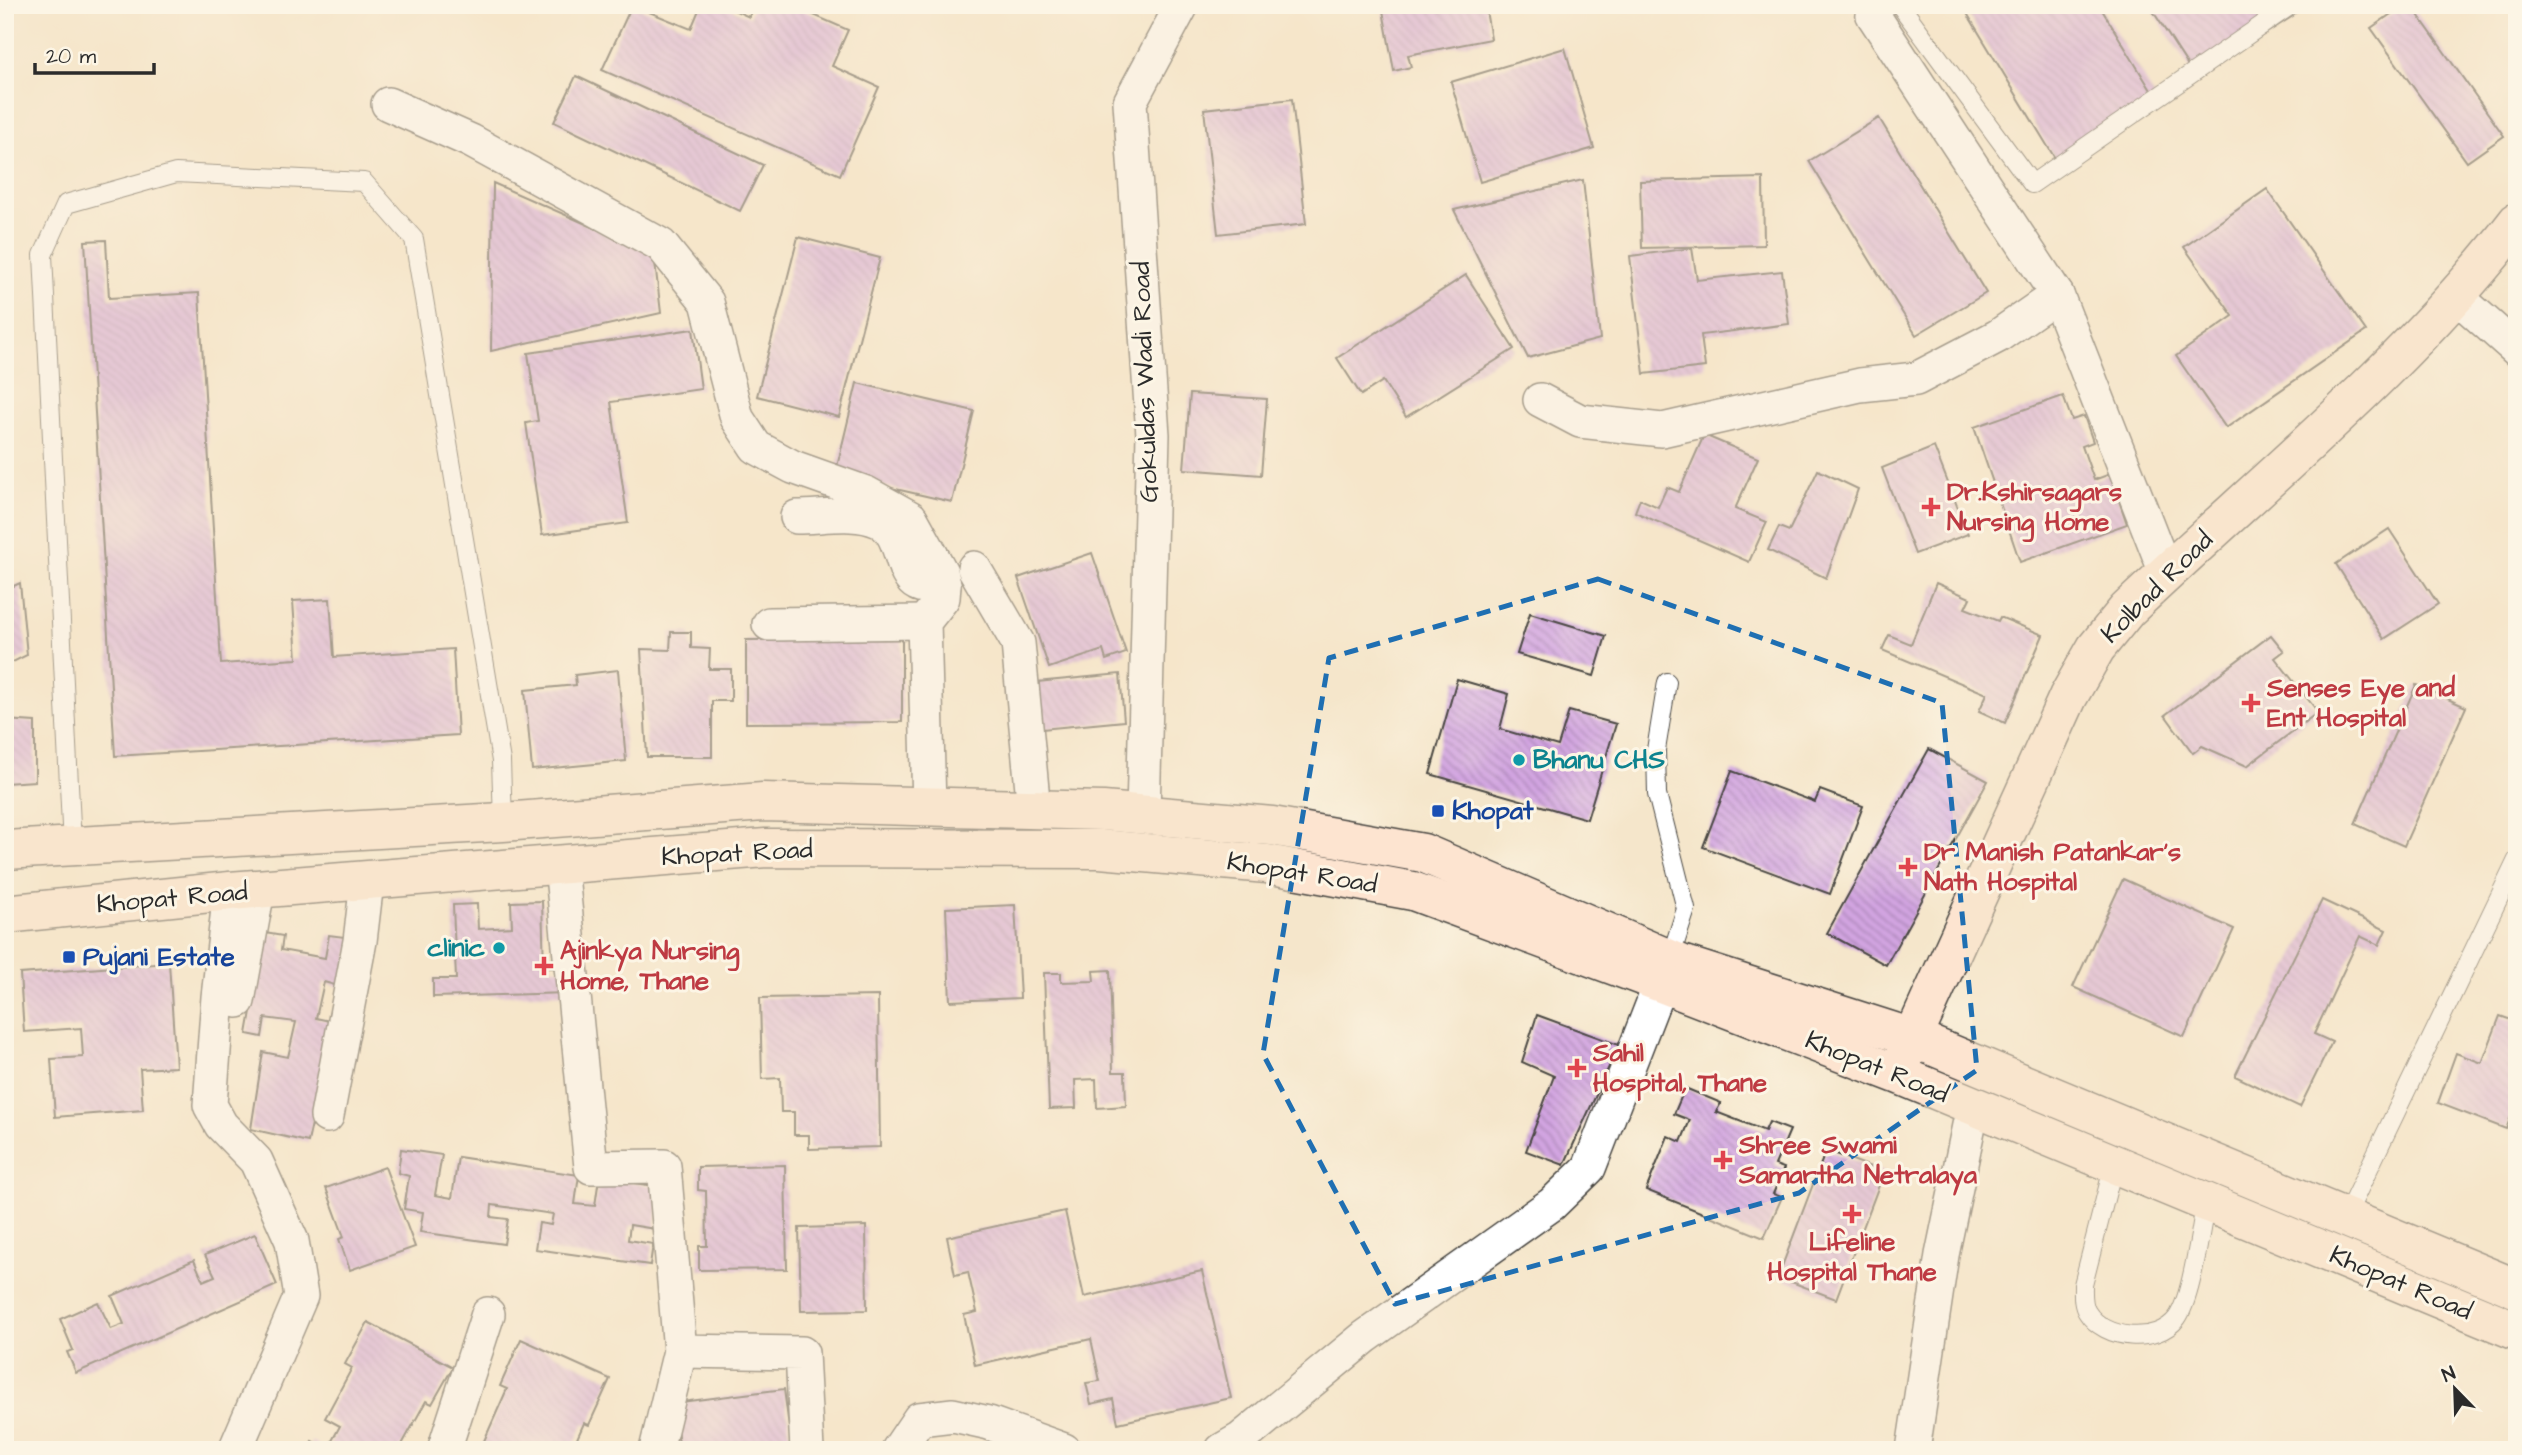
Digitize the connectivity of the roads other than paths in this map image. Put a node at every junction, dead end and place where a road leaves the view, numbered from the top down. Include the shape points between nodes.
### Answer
1 (1182, 5) edge
2 (1878, 5) edge
3 (1900, 5) edge
4 (2291, 5) edge
5 (388, 104) dead end
6 (2517, 222) edge
7 (2057, 295) junction
8 (2456, 296) junction
9 (2517, 350) edge
10 (1540, 400) dead end
11 (797, 517) dead end
12 (974, 568) dead end
13 (2166, 573) junction
14 (944, 584) junction
15 (924, 622) junction
16 (769, 624) dead end
17 (1667, 682) dead end
18 (929, 806) junction
19 (1034, 810) junction
20 (623, 811) junction
21 (1143, 814) junction
22 (503, 821) junction
23 (72, 846) junction
24 (5, 850) edge
25 (629, 859) junction
26 (2517, 860) edge
27 (561, 865) junction
28 (367, 882) junction
29 (244, 891) junction
30 (5, 914) edge
31 (1665, 971) junction
32 (235, 1020) dead end
33 (1913, 1038) junction
34 (1897, 1074) junction
35 (1973, 1106) junction
36 (327, 1116) dead end
37 (2114, 1164) junction
38 (2206, 1202) junction
39 (2345, 1218) junction
40 (2517, 1289) edge
41 (488, 1314) dead end
42 (2517, 1331) edge
43 (680, 1352) junction
44 (236, 1450) edge
45 (444, 1450) edge
46 (656, 1450) edge
47 (807, 1450) edge
48 (898, 1450) edge
49 (1064, 1450) edge
50 (1223, 1450) edge
51 (1913, 1450) edge

1 - 21 street, Gokuldas Wadi Road via 1130,102 1153,435
2 - 7 street via 1873,15
3 - 4 lane via 2032,184
5 - 14 street via 471,141 662,245 707,302 737,418 756,447 793,467 866,493 911,518 942,572
6 - 8 main road, Kolbad Road
7 - 10 street via 1998,336 1916,379 1860,386 1662,430 1580,421
7 - 13 street
8 - 9 street
8 - 13 main road, Kolbad Road via 2395,360
11 - 14 street via 865,516 881,522 893,533 912,581 919,586
12 - 19 street via 1018,643
13 - 33 main road, Kolbad Road via 2096,648 2074,687
14 - 15 street via 943,598
15 - 16 street
15 - 18 street
17 - 31 lane via 1656,750 1657,794 1686,909
18 - 19 main road, Khopat Road
18 - 20 main road, Khopat Road via 763,802
19 - 21 main road, Khopat Road
20 - 22 main road, Khopat Road
20 - 25 main road
21 - 31 main road, Khopat Road via 1272,826 1423,853
22 - 23 main road, Khopat Road
22 - 23 lane via 501,761 414,239 364,182 176,173 66,204 43,255
23 - 24 main road, Khopat Road
25 - 27 main road, Khopat Road
25 - 31 main road, Khopat Road via 766,848 1100,849 1267,864 1412,891
26 - 39 lane
27 - 28 main road, Khopat Road
27 - 43 street via 591,1167 664,1166
28 - 29 main road, Khopat Road
28 - 36 street
29 - 30 main road, Khopat Road
29 - 32 street
29 - 44 street via 210,1105 221,1125 256,1160 292,1241 302,1296
31 - 33 main road, Khopat Road
31 - 34 main road, Khopat Road
31 - 50 street via 1589,1168 1552,1204 1365,1338
33 - 34 main road, Kolbad Road
33 - 39 main road, Khopat Road
34 - 35 main road, Khopat Road
35 - 37 main road, Khopat Road
35 - 51 street via 1942,1255
37 - 38 main road, Khopat Road
37 - 38 lane via 2083,1285 2087,1313 2103,1328 2144,1336 2164,1331 2178,1318
38 - 42 main road, Khopat Road
39 - 40 main road, Khopat Road
41 - 45 street
43 - 46 street
43 - 47 street via 802,1353
48 - 49 street via 919,1419 953,1415

